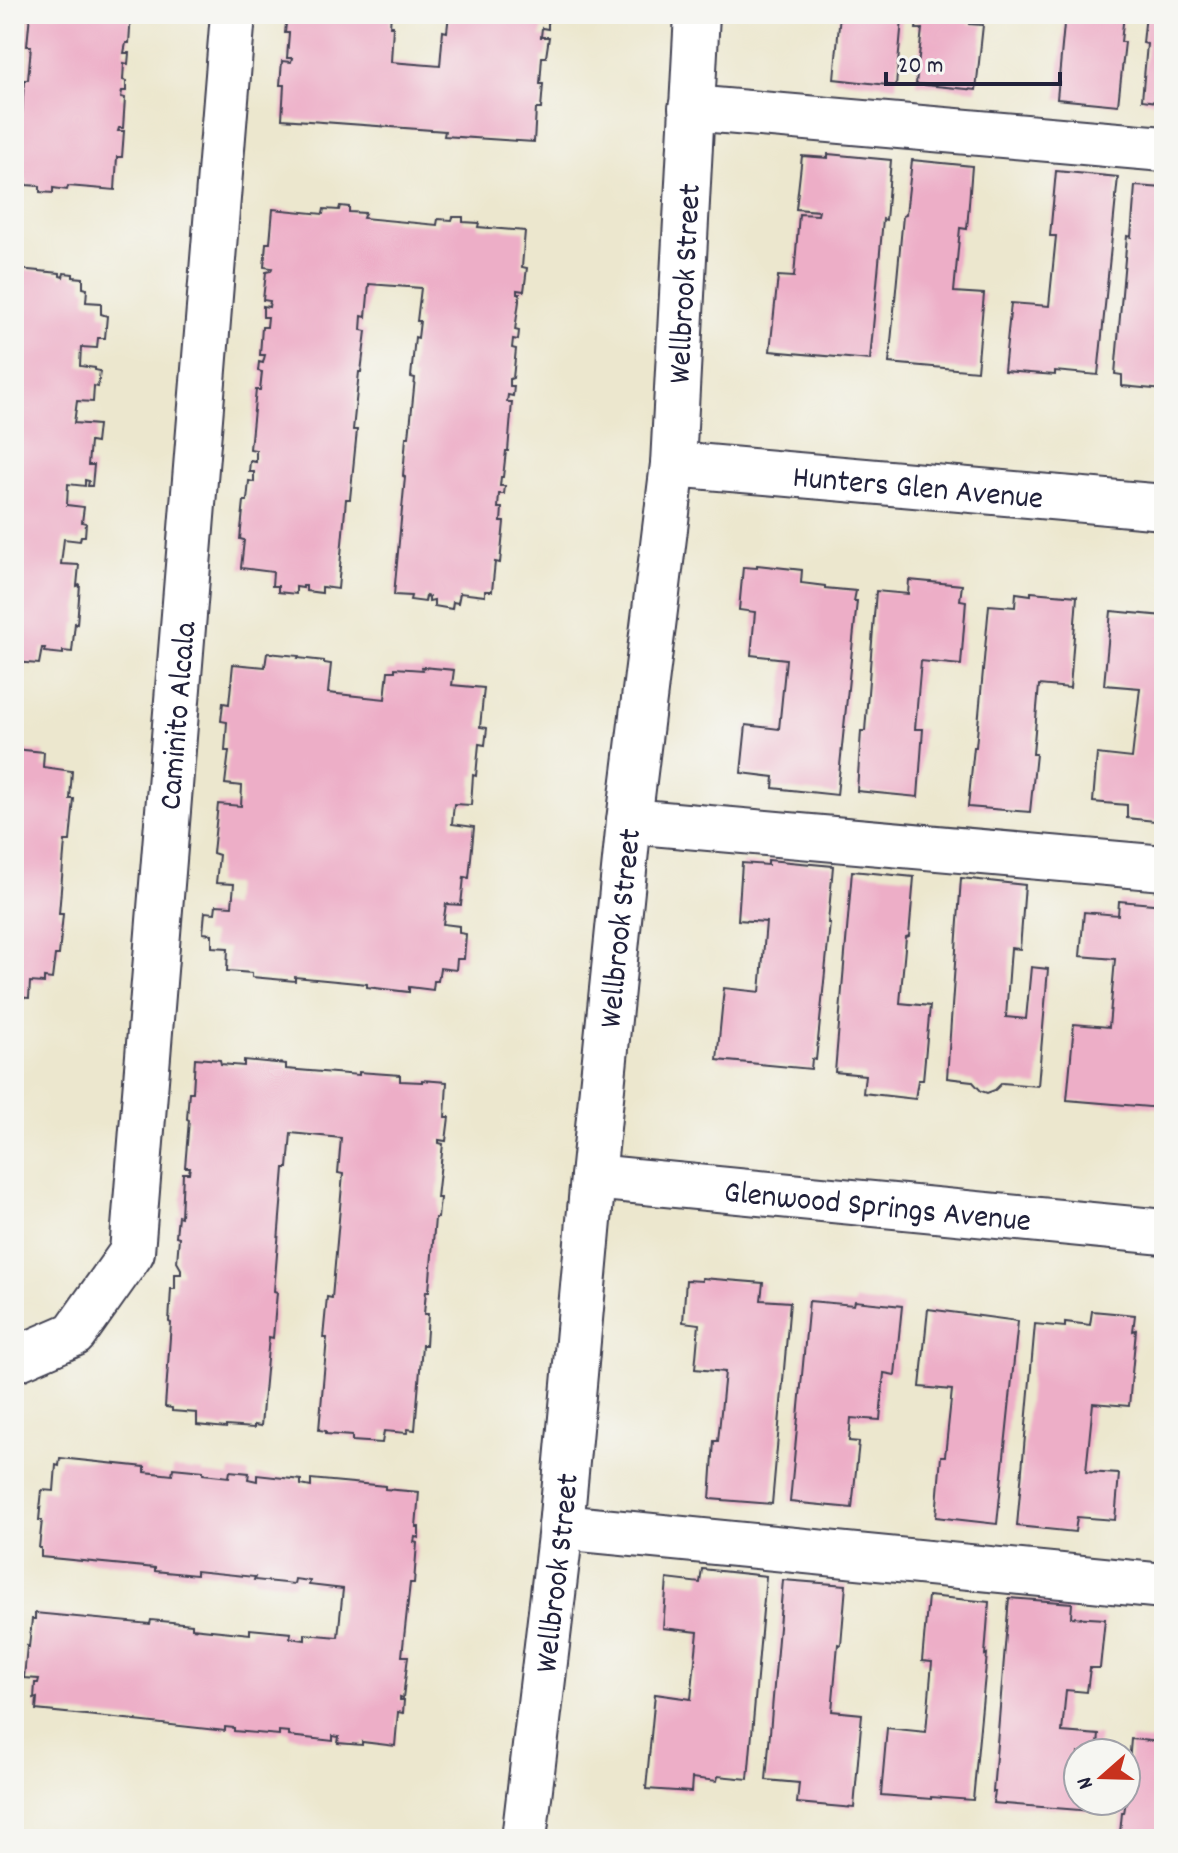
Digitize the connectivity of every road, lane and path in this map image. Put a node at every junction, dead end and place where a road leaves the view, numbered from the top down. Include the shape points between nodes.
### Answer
1 (233, 14) edge
2 (697, 14) edge
3 (691, 108) junction
4 (1164, 149) edge
5 (673, 464) junction
6 (1164, 507) edge
7 (629, 821) junction
8 (1164, 868) edge
9 (593, 1177) junction
10 (1164, 1232) edge
11 (14, 1360) edge
12 (561, 1527) junction
13 (1164, 1586) edge
14 (524, 1839) edge

1 - 11 street, Caminito Alcala via 132,1252 74,1334
2 - 3 street, Wellbrook Street
3 - 4 street
3 - 5 street, Wellbrook Street
5 - 6 street, Hunters Glen Avenue
5 - 7 street, Wellbrook Street
7 - 8 street
7 - 9 street, Wellbrook Street
9 - 10 street, Glenwood Springs Avenue
9 - 12 street, Wellbrook Street
12 - 13 street
12 - 14 street, Wellbrook Street

